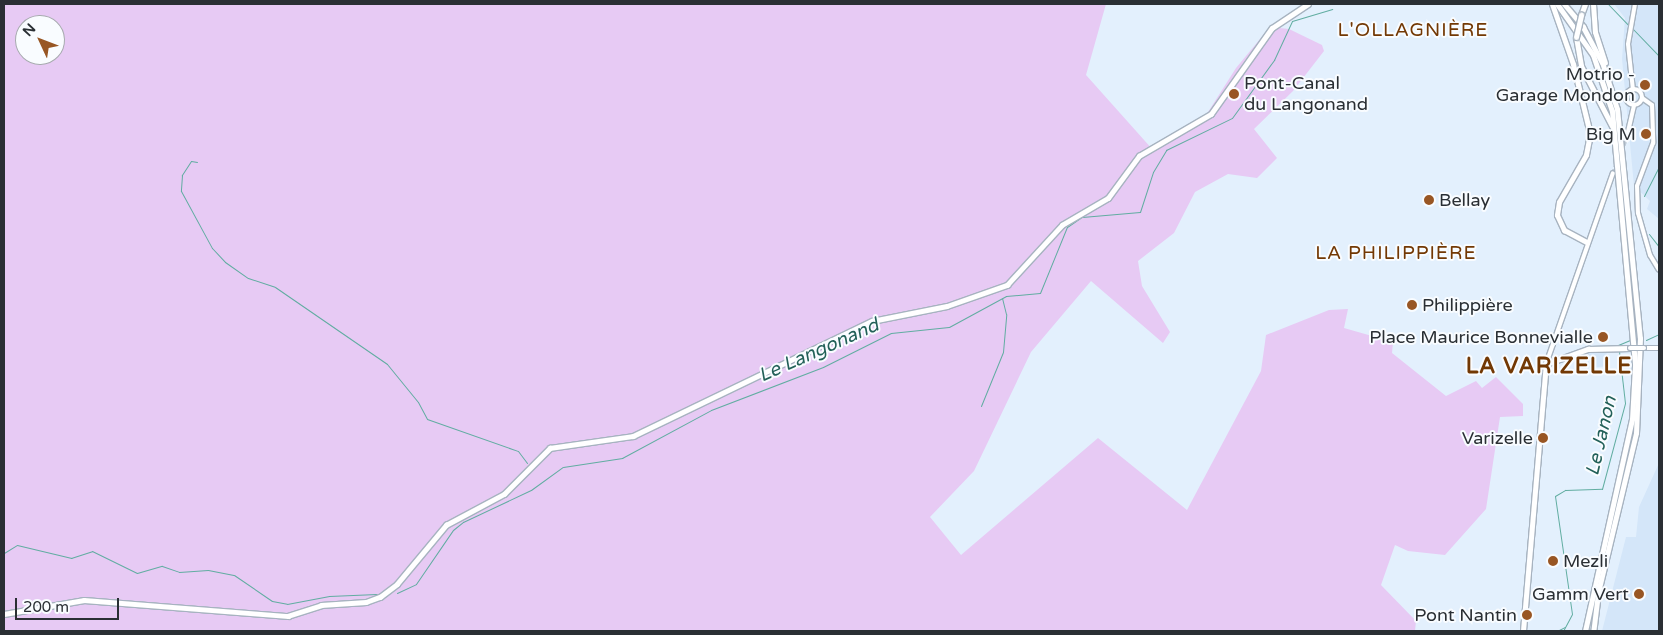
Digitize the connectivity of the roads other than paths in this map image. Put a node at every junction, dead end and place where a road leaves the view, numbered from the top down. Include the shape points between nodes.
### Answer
1 (1308, 4) edge
2 (1552, 4) edge
3 (1557, 4) edge
4 (1564, 4) edge
5 (1585, 4) edge
6 (1593, 4) edge
7 (1635, 4) edge
8 (1633, 90) junction
9 (1614, 94) junction
10 (1642, 98) junction
11 (1634, 105) junction
12 (1616, 134) junction
13 (1627, 136) tunnel mouth
14 (1613, 174) tunnel mouth
15 (1587, 242) junction
16 (1659, 270) edge
17 (1659, 348) edge
18 (1546, 364) junction
19 (4, 614) edge
20 (1523, 631) edge
21 (1585, 631) edge
22 (1593, 631) edge

1 - 19 main road via 1272,28 1211,114 1139,156 1104,203 1062,225 1007,285 947,306 872,321 633,436 550,448 504,494 446,525 397,584 380,597 366,602 321,605 288,616 84,600
2 - 15 highway via 1573,64 1590,134 1586,154 1558,202 1556,216 1564,230
3 - 12 highway via 1575,25 1602,76
4 - 9 highway via 1591,42
5 - 12 highway, bridge via 1576,37 1581,66
6 - 9 highway via 1595,32
7 - 8 street via 1629,31
8 - 10 street
8 - 11 street via 1626,97
9 - 22 highway via 1623,143 1640,361 1636,433 1598,593
10 - 11 street
10 - 16 street via 1652,105 1653,143 1651,158 1637,186 1638,213 1650,255
11 - 13 street
12 - 21 highway via 1635,395
14 - 15 street
15 - 18 street
17 - 18 main road, bridge via 1588,349
18 - 20 main road

